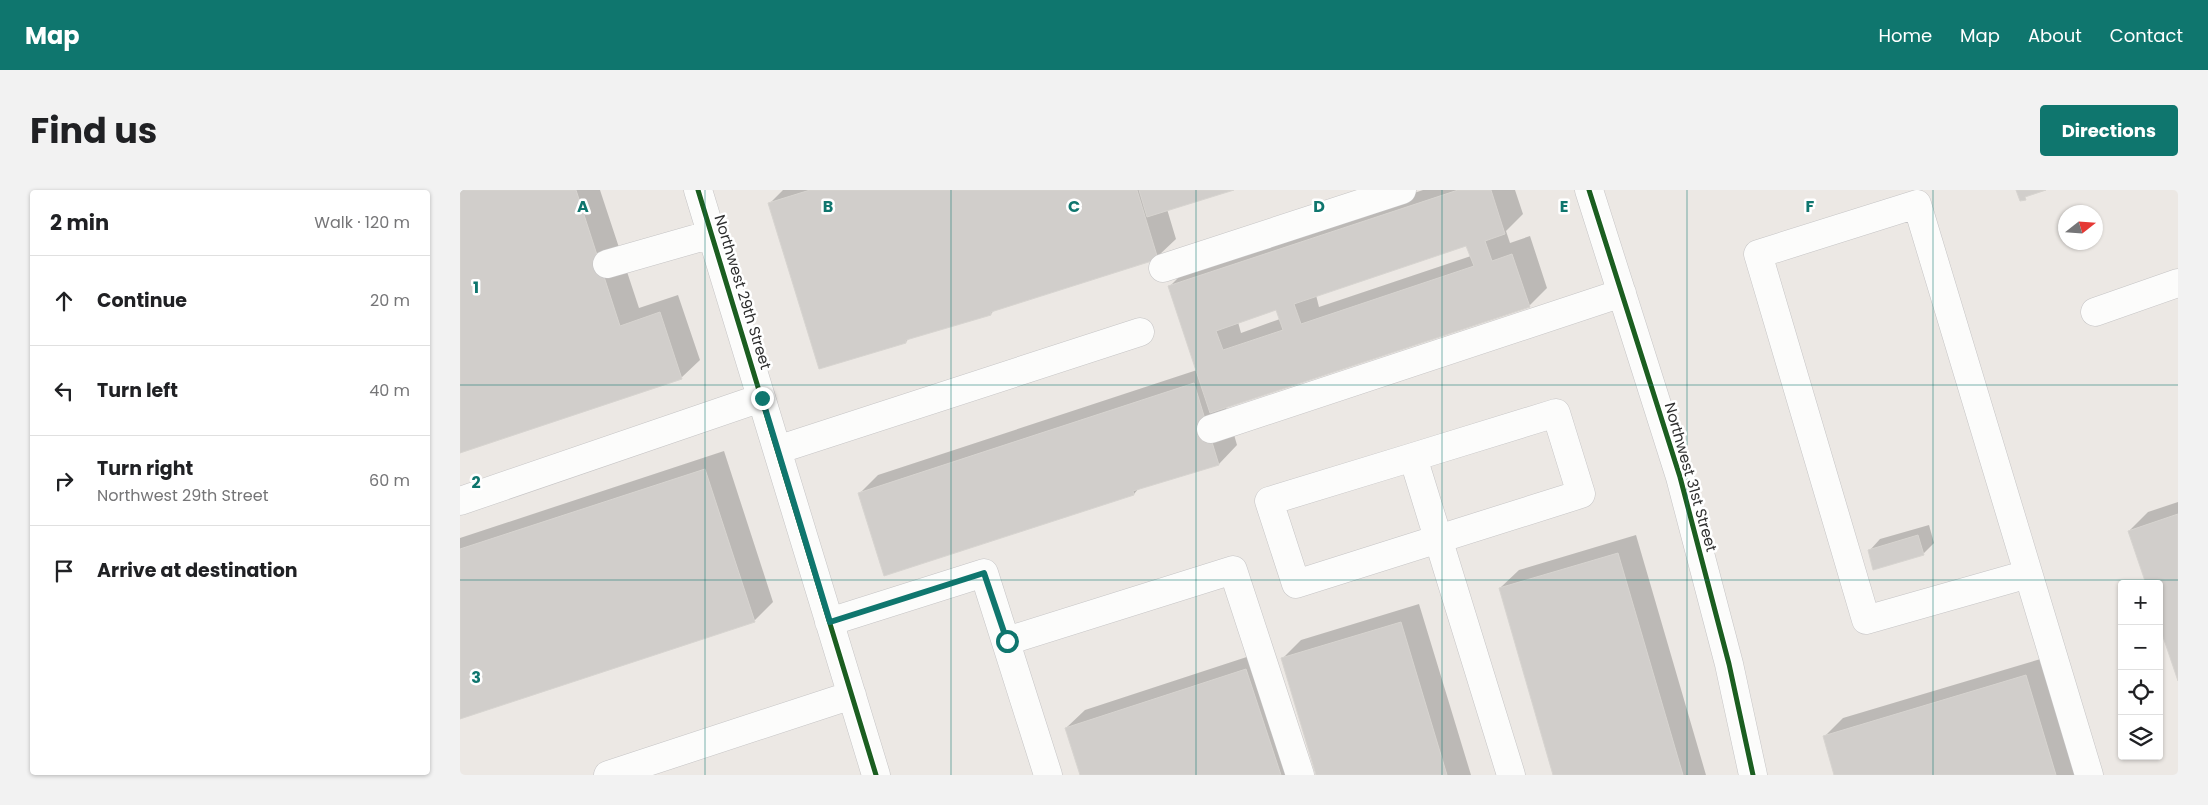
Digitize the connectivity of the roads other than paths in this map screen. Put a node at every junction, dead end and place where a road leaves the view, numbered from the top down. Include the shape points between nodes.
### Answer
1 (698, 190) edge
2 (1402, 190) edge
3 (1589, 190) edge
4 (712, 234) junction
5 (607, 264) dead end
6 (1163, 268) dead end
7 (2178, 283) edge
8 (1622, 293) junction
9 (2095, 312) dead end
10 (1140, 332) dead end
11 (762, 398) junction
12 (1211, 429) dead end
13 (777, 450) junction
14 (1413, 458) junction
15 (460, 501) edge
16 (1438, 539) junction
17 (2028, 574) junction
18 (830, 622) junction
19 (1007, 641) junction
20 (852, 695) junction
21 (608, 775) edge
22 (876, 775) edge
23 (1048, 775) edge
24 (1300, 775) edge
25 (1512, 775) edge
26 (1754, 775) edge
27 (2089, 775) edge

1 - 4 street, Northwest 29th Street
2 - 6 street
3 - 8 street, Northwest 31st Street
4 - 5 street
4 - 11 street, Northwest 29th Street
7 - 9 street
8 - 12 street
8 - 26 street, Northwest 31st Street via 1680,477
10 - 13 street
11 - 13 street, Northwest 29th Street
11 - 15 street
13 - 18 street, Northwest 29th Street
14 - 16 street
14 - 16 street via 1556,413 1581,494
14 - 16 street via 1269,501 1296,584
16 - 25 street
17 - 17 street via 1917,204 1758,254 1866,620
17 - 27 street
18 - 19 street via 984,573
18 - 20 street, Northwest 29th Street
19 - 23 street
19 - 24 street via 1233,570
20 - 21 street
20 - 22 street, Northwest 29th Street

